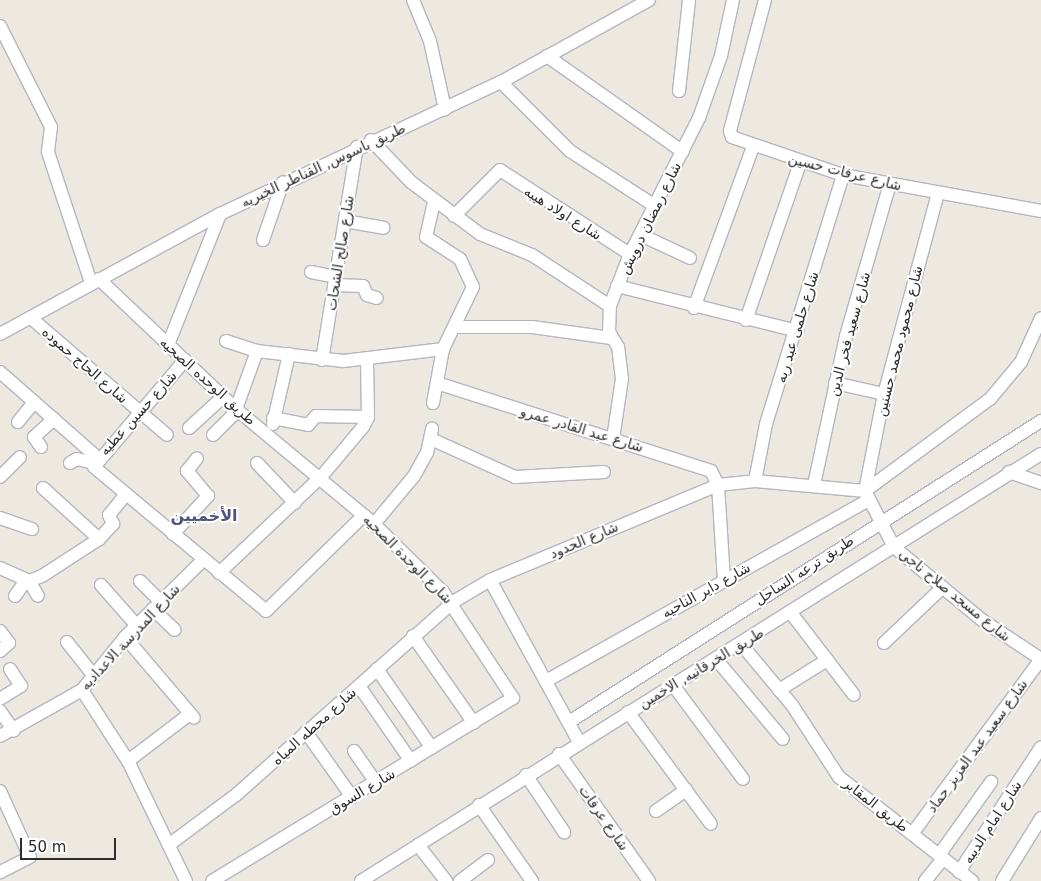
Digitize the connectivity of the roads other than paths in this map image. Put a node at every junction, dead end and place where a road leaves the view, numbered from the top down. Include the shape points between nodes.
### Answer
1 (413, 0) edge
2 (649, 0) edge
3 (689, 0) edge
4 (732, 0) edge
5 (765, 0) edge
6 (0, 26) edge
7 (547, 56) junction
8 (501, 82) junction
9 (679, 91) dead end
10 (445, 109) junction
11 (371, 140) junction
12 (357, 147) junction
13 (753, 147) junction
14 (683, 152) junction
15 (800, 163) junction
16 (843, 175) junction
17 (283, 182) junction
18 (890, 184) junction
19 (938, 193) junction
20 (434, 201) junction
21 (655, 206) junction
22 (1041, 211) edge
23 (220, 214) junction
24 (454, 216) junction
25 (345, 221) junction
26 (383, 228) dead end
27 (640, 235) junction
28 (263, 240) dead end
29 (630, 254) junction
30 (690, 258) dead end
31 (311, 272) dead end
32 (95, 281) junction
33 (335, 281) junction
34 (617, 286) junction
35 (377, 298) dead end
36 (610, 306) junction
37 (694, 308) junction
38 (31, 318) junction
39 (1041, 318) edge
40 (746, 320) junction
41 (456, 327) junction
42 (796, 332) junction
43 (0, 334) edge
44 (611, 338) junction
45 (226, 341) dead end
46 (168, 345) junction
47 (443, 349) junction
48 (257, 350) junction
49 (289, 354) junction
50 (184, 360) junction
51 (322, 360) junction
52 (367, 360) junction
53 (0, 372) edge
54 (437, 383) junction
55 (835, 383) junction
56 (884, 394) junction
57 (224, 397) junction
58 (34, 402) junction
59 (433, 403) dead end
60 (237, 409) junction
61 (140, 411) junction
62 (368, 417) junction
63 (274, 418) junction
64 (54, 419) junction
65 (1041, 421) edge
66 (18, 422) dead end
67 (189, 428) dead end
68 (168, 435) dead end
69 (213, 435) dead end
70 (271, 436) junction
71 (613, 439) junction
72 (41, 447) dead end
73 (1041, 454) edge
74 (20, 457) dead end
75 (196, 458) dead end
76 (95, 462) junction
77 (70, 463) dead end
78 (257, 463) dead end
79 (604, 472) dead end
80 (1010, 472) junction
81 (0, 477) edge
82 (321, 478) junction
83 (755, 480) junction
84 (1041, 483) edge
85 (718, 485) junction
86 (814, 485) junction
87 (42, 488) dead end
88 (126, 494) junction
89 (866, 496) junction
90 (296, 503) junction
91 (2, 514) edge
92 (364, 516) junction
93 (879, 520) junction
94 (374, 524) junction
95 (32, 528) dead end
96 (173, 534) junction
97 (99, 539) junction
98 (894, 547) junction
99 (203, 560) junction
100 (0, 568) edge
101 (219, 573) junction
102 (490, 580) junction
103 (724, 580) junction
104 (28, 581) junction
105 (140, 581) dead end
106 (101, 585) dead end
107 (943, 587) junction
108 (15, 596) dead end
109 (38, 596) dead end
110 (452, 602) junction
111 (157, 606) junction
112 (791, 612) junction
113 (137, 626) junction
114 (175, 630) dead end
115 (0, 631) edge
116 (413, 636) junction
117 (126, 637) junction
118 (67, 642) dead end
119 (884, 643) dead end
120 (741, 644) junction
121 (0, 651) edge
122 (716, 659) junction
123 (1041, 659) edge
124 (827, 660) junction
125 (10, 669) dead end
126 (377, 669) junction
127 (94, 676) junction
128 (546, 681) junction
129 (673, 685) junction
130 (359, 686) junction
131 (82, 690) junction
132 (779, 690) junction
133 (854, 695) dead end
134 (0, 699) edge
135 (511, 700) joint
136 (0, 711) edge
137 (628, 712) junction
138 (569, 722) junction
139 (474, 723) junction
140 (14, 731) junction
141 (306, 732) junction
142 (0, 736) edge
143 (783, 739) dead end
144 (579, 742) junction
145 (1041, 746) edge
146 (432, 748) junction
147 (354, 751) dead end
148 (559, 754) junction
149 (128, 761) junction
150 (411, 761) junction
151 (526, 775) junction
152 (743, 779) dead end
153 (376, 782) junction
154 (991, 782) dead end
155 (686, 790) junction
156 (0, 791) edge
157 (352, 797) junction
158 (479, 805) junction
159 (656, 811) dead end
160 (1041, 818) edge
161 (712, 824) dead end
162 (564, 832) dead end
163 (912, 834) junction
164 (170, 844) junction
165 (418, 845) junction
166 (941, 857) junction
167 (488, 860) dead end
168 (959, 872) junction
169 (3, 875) edge
170 (186, 881) edge
171 (212, 881) edge
172 (361, 881) edge
173 (446, 881) edge
174 (460, 881) edge
175 (532, 881) edge
176 (649, 881) edge
177 (925, 881) edge
178 (972, 881) edge
179 (1002, 881) edge

1 - 10 street via 430,41
2 - 7 street, طريق باسوس, القناطر الخيريه
3 - 9 street
4 - 14 street, شارع رمضان درويش via 721,56
5 - 13 street, شارع عرفات حسين via 730,131
6 - 32 street via 51,127 48,152
7 - 8 street, طريق باسوس, القناطر الخيريه
7 - 14 street
8 - 10 street, طريق باسوس, القناطر الخيريه
8 - 21 street via 570,151
10 - 11 street, طريق باسوس, القناطر الخيريه
11 - 12 street, طريق باسوس, القناطر الخيريه
11 - 20 street
12 - 17 street, طريق باسوس, القناطر الخيريه
12 - 25 street, شارع صالح الشحات
13 - 15 street, شارع عرفات حسين
13 - 37 street
14 - 21 street, شارع رمضان درويش
15 - 16 street, شارع عرفات حسين
15 - 40 street
16 - 18 street, شارع عرفات حسين
16 - 42 street, شارع حلمى عبد ربه
17 - 23 street, طريق باسوس, القناطر الخيريه
17 - 28 street
18 - 19 street, شارع عرفات حسين
18 - 55 street, شارع سعيد فخر الدين
19 - 22 street, شارع عرفات حسين
19 - 56 street, شارع محمود محمد حسنين
20 - 24 street
20 - 41 street via 426,237 460,259 473,287
21 - 27 street, شارع رمضان درويش
23 - 32 street, طريق باسوس, القناطر الخيريه
23 - 46 street
24 - 29 street, شارع اولاد هيبه via 497,170
24 - 36 street via 480,234 532,255
25 - 26 street
25 - 33 street, شارع صالح الشحات
27 - 29 street, شارع رمضان درويش
27 - 30 street
29 - 34 street, شارع رمضان درويش
31 - 33 street
32 - 38 street, طريق باسوس, القناطر الخيريه
32 - 46 street, طريق الوحده الصحيه
33 - 35 street via 363,286 367,295
33 - 51 street, شارع صالح الشحات
34 - 36 street, شارع رمضان درويش
34 - 37 street
36 - 44 street, شارع رمضان درويش
37 - 40 street
38 - 43 street, طريق باسوس, القناطر الخيريه
38 - 61 street, شارع الحاج حموده
39 - 89 street, شارع داير الناحيه via 1021,362 990,400
40 - 42 street
41 - 44 street via 532,327
41 - 47 street
42 - 83 street, شارع حلمى عبد ربه via 766,424
44 - 71 street, شارع رمضان درويش via 618,347 622,379
45 - 48 street
46 - 50 street, طريق الوحده الصحيه
47 - 52 street
47 - 54 street
48 - 49 street
48 - 60 street
49 - 51 street
49 - 63 street
50 - 57 street, طريق الوحده الصحيه
50 - 61 street, شارع حسين عطيه
51 - 52 street
52 - 62 street
53 - 58 street
54 - 59 street
54 - 71 street, شارع عبد القادر عمرو
55 - 56 street
55 - 86 street, شارع سعيد فخر الدين
56 - 89 street, شارع محمود محمد حسنين
57 - 60 street, طريق الوحده الصحيه
57 - 67 street
58 - 64 street
58 - 66 street
60 - 69 street
60 - 70 street, طريق الوحده الصحيه
61 - 68 street, شارع الحاج حموده
61 - 76 street, شارع حسين عطيه
62 - 63 street via 316,416 308,425
62 - 82 street
63 - 70 street
64 - 72 street via 33,437
64 - 76 street
65 - 93 street, طريق ترعه الساحل
70 - 82 street, طريق الوحده الصحيه
71 - 85 street, شارع عبد القادر عمرو via 707,469
73 - 80 street, طريق الخرقانيه, الاخمين
74 - 81 street
75 - 96 street via 187,471 208,496
76 - 77 street via 77,459
76 - 88 street
78 - 90 street
79 - 94 street via 515,476 432,434 414,476
80 - 84 street
80 - 98 street, طريق الخرقانيه, الاخمين
82 - 90 street
82 - 92 street, شارع الوحدة الصحيه
83 - 85 street, شارع الحدود
83 - 86 street, شارع الحدود
85 - 102 street, شارع الحدود
85 - 103 street
86 - 89 street, شارع الحدود
87 - 97 street
88 - 96 street
88 - 97 street via 109,515 113,524
89 - 93 street
89 - 103 street, شارع داير الناحيه
90 - 101 street
91 - 95 street
92 - 94 street, شارع الوحدة الصحيه
92 - 101 street via 266,611
93 - 98 street
93 - 138 street, طريق ترعه الساحل
94 - 110 street, شارع الوحدة الصحيه
96 - 99 street
97 - 104 street
98 - 107 street, شارع مسجد صلاح ناجي
98 - 112 street, طريق الخرقانيه, الاخمين
99 - 101 street
99 - 111 street, شارع المدرسة الاعداديه
100 - 104 street
102 - 110 street, شارع الحدود
102 - 128 street
103 - 128 street, شارع داير الناحيه
104 - 108 street
104 - 109 street
105 - 111 street
106 - 113 street
107 - 119 street
107 - 123 street, شارع مسجد صلاح ناجي
110 - 116 street, شارع محطه المياه
110 - 135 street, شارع الوحدة الصحيه
111 - 113 street, شارع المدرسة الاعداديه
111 - 114 street
112 - 120 street, طريق الخرقانيه, الاخمين
112 - 124 street
113 - 117 street, شارع المدرسة الاعداديه
115 - 121 street via 8,644
116 - 126 street, شارع محطه المياه
116 - 139 street
117 - 127 street, شارع المدرسة الاعداديه
117 - 149 street via 192,716
118 - 127 street
120 - 122 street, طريق الخرقانيه, الاخمين
120 - 132 street, طريق المقابر
122 - 129 street, طريق الخرقانيه, الاخمين
122 - 143 street
123 - 163 street, شارع سعيد عبد العزيز حماد
124 - 132 street
124 - 133 street
125 - 134 street via 22,685
126 - 130 street, شارع محطه المياه
126 - 146 street
127 - 131 street, شارع المدرسة الاعداديه
128 - 138 street
129 - 137 street, طريق الخرقانيه, الاخمين
129 - 152 street
130 - 141 street, شارع محطه المياه
130 - 150 street
131 - 140 street, شارع المدرسة الاعداديه
131 - 149 street
132 - 163 street, طريق المقابر via 839,777
135 - 139 street, شارع السوق
136 - 140 street
137 - 144 street, طريق الخرقانيه, الاخمين
137 - 155 street
138 - 144 street
139 - 146 street, شارع السوق
140 - 142 street, شارع المدرسة الاعداديه
141 - 157 street
141 - 164 street, شارع محطه المياه via 200,825
144 - 148 street, طريق الخرقانيه, الاخمين
145 - 168 street, شارع امام الديبه
146 - 150 street, شارع السوق
147 - 153 street
148 - 151 street, طريق الخرقانيه, الاخمين
148 - 176 street, شارع عرفات
149 - 164 street
150 - 153 street, شارع السوق
151 - 158 street, طريق الخرقانيه, الاخمين
151 - 162 street
153 - 157 street, شارع السوق
154 - 166 street
155 - 159 street
155 - 161 street
156 - 169 street via 30,857
157 - 171 street, شارع السوق
158 - 165 street, طريق الخرقانيه, الاخمين
158 - 175 street
160 - 179 street
163 - 166 street, طريق المقابر
164 - 170 street
165 - 172 street, طريق الخرقانيه, الاخمين
165 - 173 street
166 - 168 street, طريق المقابر
166 - 177 street
167 - 174 street
168 - 178 street, طريق المقابر

